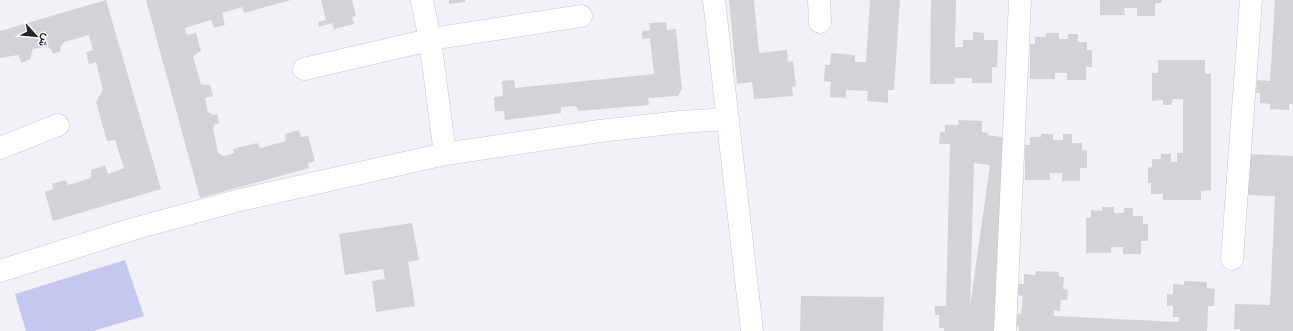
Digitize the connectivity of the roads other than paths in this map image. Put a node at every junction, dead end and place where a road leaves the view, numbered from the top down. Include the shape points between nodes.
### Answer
1 (422, 0) edge
2 (714, 0) edge
3 (819, 0) edge
4 (1020, 0) edge
5 (1251, 0) edge
6 (581, 16) dead end
7 (820, 22) dead end
8 (430, 40) junction
9 (304, 69) dead end
10 (728, 119) junction
11 (58, 125) dead end
12 (0, 148) edge
13 (445, 154) junction
14 (1232, 258) dead end
15 (0, 271) edge
16 (752, 331) edge
17 (1005, 331) edge

1 - 8 street
2 - 10 street
3 - 7 street
4 - 17 street
5 - 14 street
6 - 8 street
8 - 9 street
8 - 13 street
10 - 13 street via 600,131
10 - 16 street
11 - 12 street
13 - 15 street via 240,200 133,229

